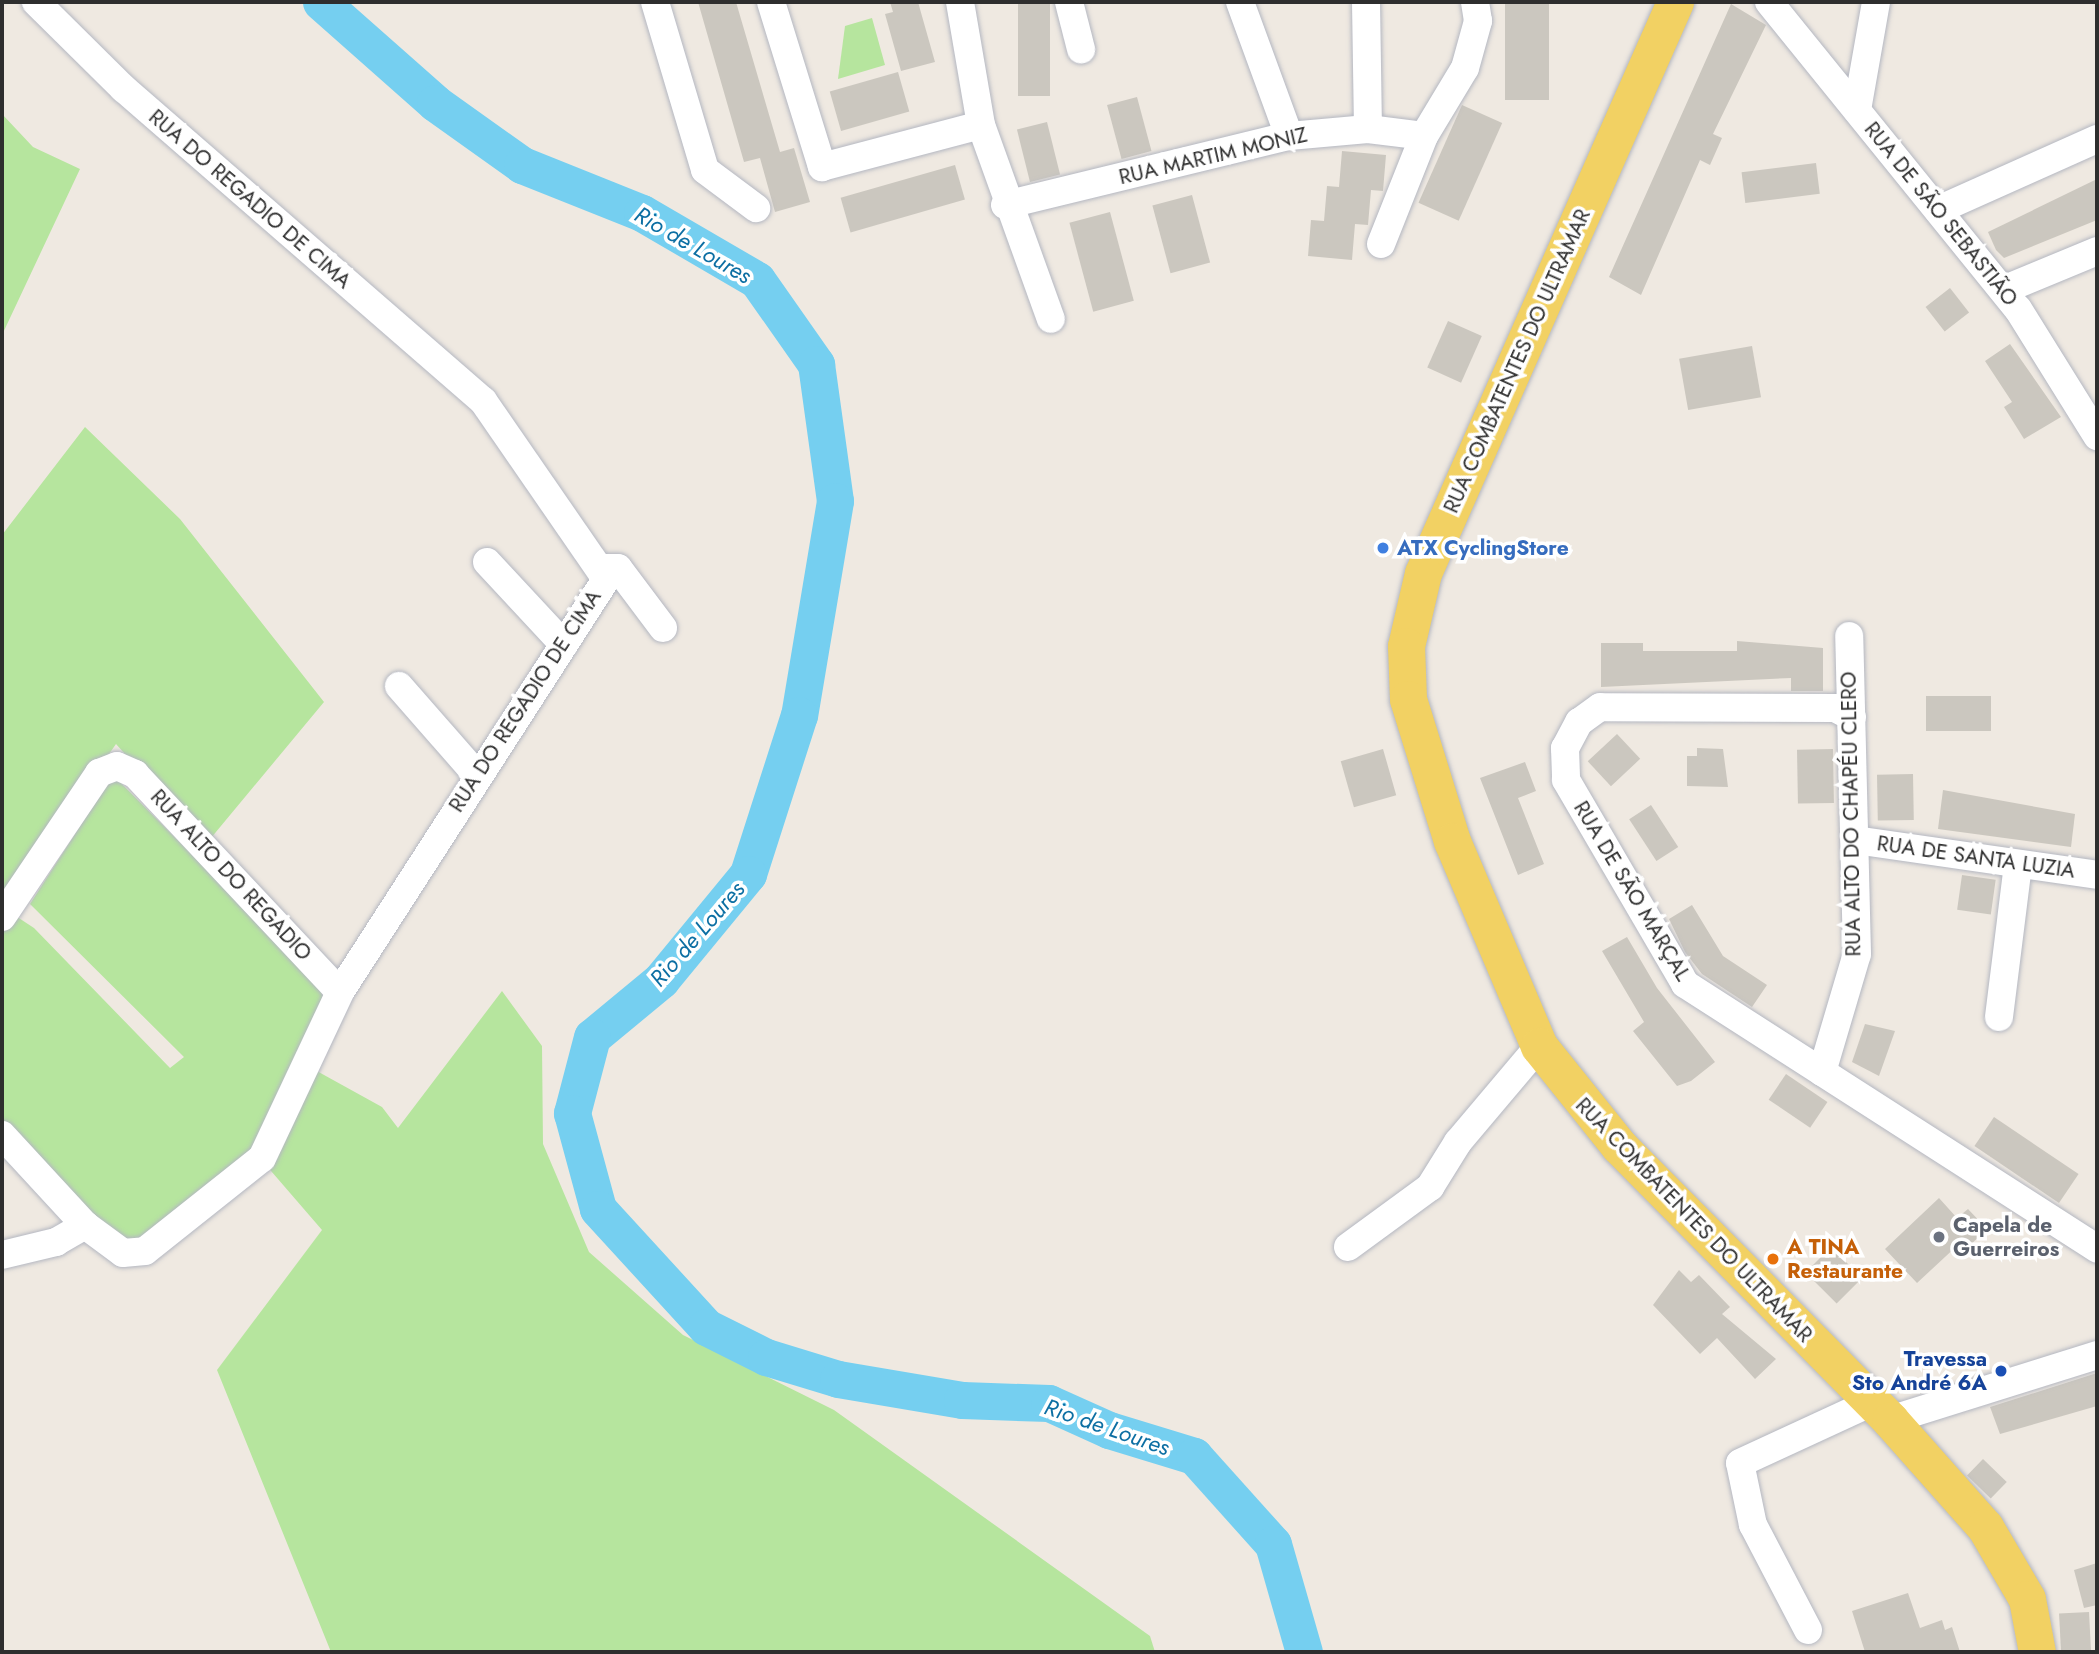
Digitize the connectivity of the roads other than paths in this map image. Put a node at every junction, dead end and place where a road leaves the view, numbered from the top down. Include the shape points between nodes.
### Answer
1 (36, 2) edge
2 (655, 2) edge
3 (771, 2) edge
4 (960, 2) edge
5 (1069, 2) edge
6 (1240, 2) edge
7 (1366, 2) edge
8 (1475, 2) edge
9 (1675, 2) edge
10 (1769, 2) edge
11 (1877, 2) edge
12 (1081, 49) dead end
13 (1857, 110) junction
14 (981, 125) junction
15 (1368, 129) junction
16 (1289, 136) junction
17 (1423, 136) junction
18 (2097, 139) edge
19 (1005, 205) junction
20 (756, 208) dead end
21 (1938, 210) junction
22 (1381, 244) dead end
23 (2097, 251) edge
24 (2003, 290) junction
25 (1051, 320) dead end
26 (2097, 436) edge
27 (487, 562) dead end
28 (604, 568) junction
29 (663, 628) dead end
30 (1849, 636) dead end
31 (564, 645) junction
32 (399, 686) dead end
33 (1852, 717) junction
34 (476, 774) junction
35 (1855, 840) junction
36 (2018, 864) junction
37 (2097, 874) edge
38 (2, 917) edge
39 (340, 992) junction
40 (1999, 1017) dead end
41 (1539, 1046) junction
42 (1822, 1072) junction
43 (2, 1135) edge
44 (85, 1225) junction
45 (1348, 1247) dead end
46 (2097, 1249) edge
47 (2, 1255) edge
48 (2097, 1355) edge
49 (1881, 1411) junction
50 (1808, 1630) dead end
51 (2038, 1652) edge

1 - 28 street, RUA DO REGADIO DE CIMA via 124,89 483,401
2 - 20 street via 705,170
3 - 14 street via 822,167
4 - 14 street
5 - 12 street
6 - 16 street
7 - 15 street
8 - 17 street via 1478,21 1465,68
9 - 41 main road, RUA COMBATENTES DO ULTRAMAR via 1429,561 1408,634 1408,699 1419,739 1452,841
10 - 13 street, RUA DE SÃO SEBASTIÃO
11 - 13 street
13 - 21 street, RUA DE SÃO SEBASTIÃO
14 - 19 street
15 - 16 street, RUA MARTIM MONIZ
15 - 17 street, RUA MARTIM MONIZ
16 - 19 street, RUA MARTIM MONIZ
17 - 22 street
18 - 21 street
19 - 25 street
21 - 24 street, RUA DE SÃO SEBASTIÃO
23 - 24 street
24 - 26 street, RUA DE SÃO SEBASTIÃO via 2071,384
27 - 31 street
28 - 29 street via 618,568
28 - 31 street, RUA DO REGADIO DE CIMA via 606,579
30 - 33 street, RUA ALTO DO CHAPÉU CLERO
31 - 34 street, RUA DO REGADIO DE CIMA
32 - 34 street
33 - 35 street, RUA ALTO DO CHAPÉU CLERO
33 - 42 street, RUA DE SÃO MARÇAL via 1835,708 1600,707 1579,722 1566,748 1566,780 1685,984
34 - 39 street, RUA DO REGADIO DE CIMA
35 - 36 street, RUA DE SANTA LUZIA
35 - 42 street, RUA ALTO DO CHAPÉU CLERO via 1857,954
36 - 37 street, RUA DE SANTA LUZIA
36 - 40 street
38 - 39 street, RUA ALTO DO REGADIO via 99,773 117,766 135,774
39 - 44 street, RUA DO REGADIO DE CIMA via 262,1158 145,1251 122,1253
41 - 45 street via 1458,1142 1430,1187
41 - 49 main road, RUA COMBATENTES DO ULTRAMAR via 1619,1146
42 - 46 street, RUA DE SÃO MARÇAL
43 - 44 street, RUA DO REGADIO DE CIMA
44 - 47 street via 56,1242
48 - 49 street
49 - 50 street via 1740,1463 1753,1525
49 - 51 main road, RUA COMBATENTES DO ULTRAMAR via 2014,1570

